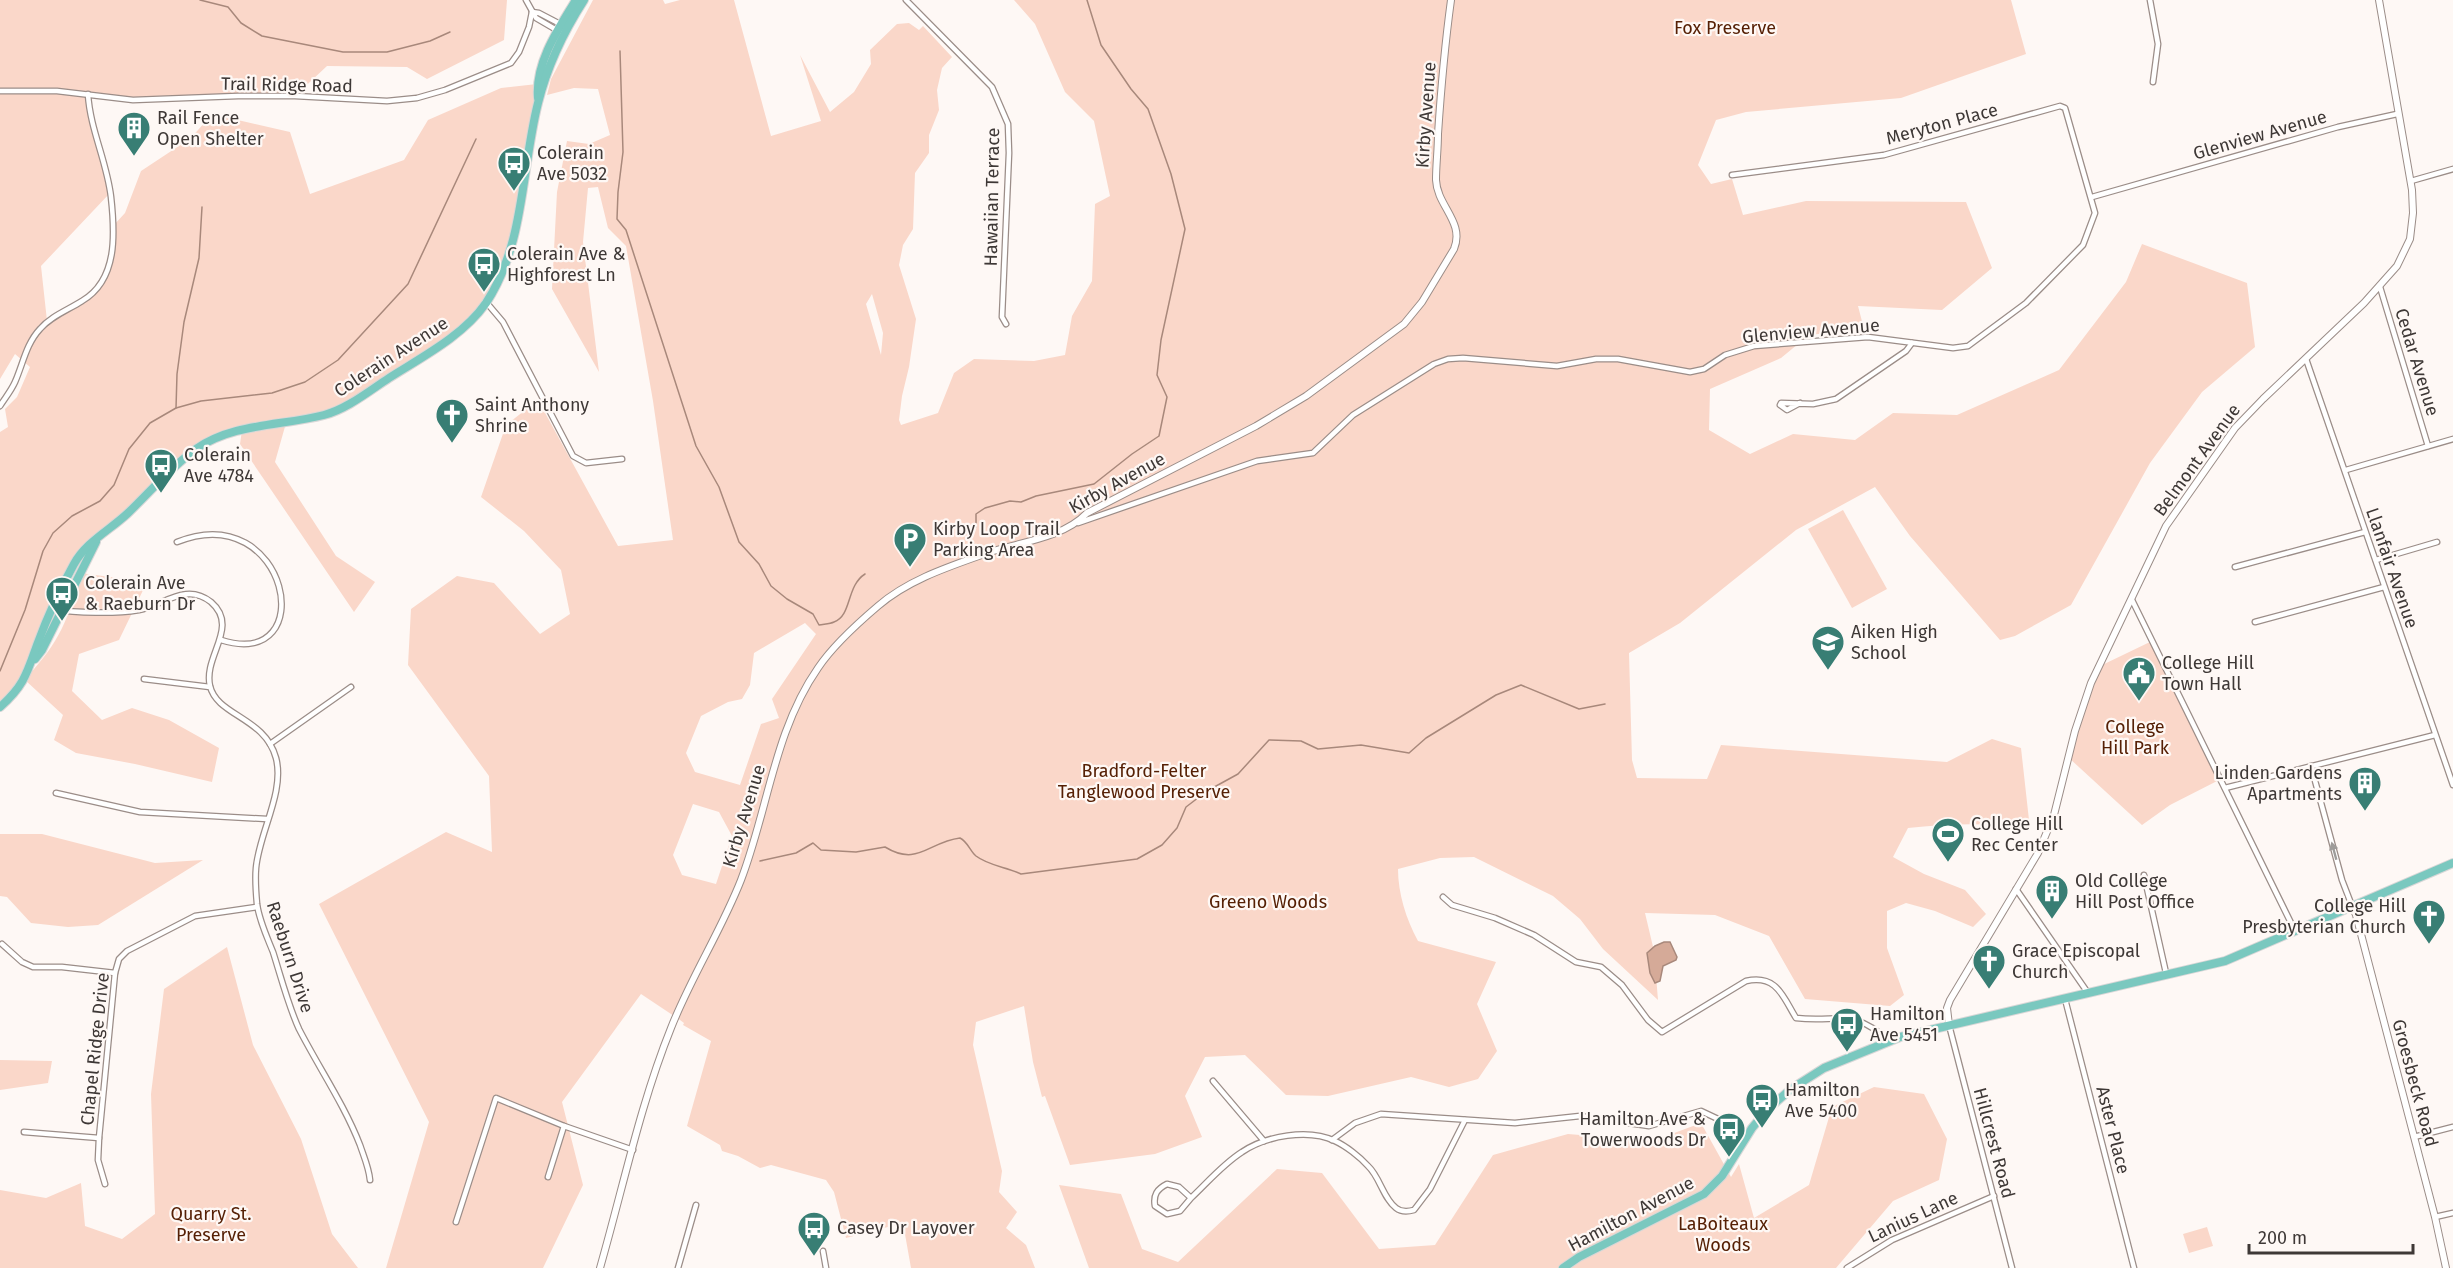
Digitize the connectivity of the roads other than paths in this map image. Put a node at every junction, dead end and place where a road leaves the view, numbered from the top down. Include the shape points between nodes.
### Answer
1 (526, 0) edge
2 (576, 0) edge
3 (584, 0) edge
4 (906, 0) edge
5 (1451, 0) edge
6 (2150, 0) edge
7 (2379, 0) edge
8 (532, 12) junction
9 (544, 23) junction
10 (529, 27) junction
11 (563, 30) junction
12 (2153, 82) dead end
13 (0, 91) edge
14 (88, 94) junction
15 (2397, 114) junction
16 (2453, 170) edge
17 (1732, 175) dead end
18 (2411, 181) junction
19 (2092, 197) junction
20 (2380, 287) junction
21 (486, 302) junction
22 (1006, 324) dead end
23 (1912, 344) junction
24 (2306, 359) junction
25 (1800, 403) dead end
26 (0, 406) edge
27 (2453, 439) edge
28 (2428, 446) junction
29 (622, 459) dead end
30 (2346, 470) junction
31 (1077, 523) junction
32 (2365, 532) junction
33 (98, 537) junction
34 (177, 542) dead end
35 (2437, 542) dead end
36 (2376, 560) junction
37 (2235, 567) dead end
38 (2384, 587) junction
39 (2132, 600) junction
40 (53, 609) junction
41 (62, 610) junction
42 (2255, 622) dead end
43 (221, 640) junction
44 (33, 662) junction
45 (144, 679) dead end
46 (210, 687) junction
47 (351, 687) dead end
48 (0, 707) edge
49 (2435, 735) junction
50 (270, 744) junction
51 (2311, 766) junction
52 (2453, 785) edge
53 (2225, 788) junction
54 (56, 793) dead end
55 (267, 819) junction
56 (2453, 863) edge
57 (2144, 875) dead end
58 (2016, 888) junction
59 (1443, 897) dead end
60 (2352, 906) junction
61 (257, 907) junction
62 (2295, 931) junction
63 (2, 944) dead end
64 (115, 973) junction
65 (2166, 973) junction
66 (2088, 993) junction
67 (2065, 999) junction
68 (1950, 1025) junction
69 (1889, 1041) junction
70 (1213, 1081) dead end
71 (1465, 1120) junction
72 (564, 1126) junction
73 (2453, 1127) edge
74 (24, 1132) dead end
75 (2414, 1137) junction
76 (99, 1138) junction
77 (1332, 1140) junction
78 (1264, 1141) junction
79 (633, 1150) junction
80 (1738, 1150) junction
81 (548, 1177) dead end
82 (370, 1180) dead end
83 (105, 1184) dead end
84 (1994, 1196) junction
85 (1191, 1198) junction
86 (696, 1205) dead end
87 (2453, 1213) edge
88 (2435, 1217) junction
89 (456, 1222) dead end
90 (823, 1251) dead end
91 (600, 1268) edge
92 (678, 1268) edge
93 (826, 1268) edge
94 (1563, 1268) edge
95 (1847, 1268) edge
96 (2012, 1268) edge
97 (2133, 1268) edge
98 (2446, 1268) edge

1 - 8 street
2 - 11 main road, Colerain Avenue
3 - 11 main road, Colerain Avenue
4 - 22 street, Hawaiian Terrace via 992,87 1008,124 1002,317
5 - 31 street, Kirby Avenue via 1436,180 1456,226 1457,239 1422,302 1404,324 1306,396 1087,513
6 - 12 street via 2158,51
7 - 15 street, Belmont Avenue
8 - 9 street
8 - 10 street, Trail Ridge Road
8 - 11 street
9 - 10 street
9 - 11 street
10 - 14 street, Trail Ridge Road via 519,52 507,66 417,98 387,101 238,96 151,100
11 - 21 main road, Colerain Avenue via 542,64 511,248 502,275
13 - 14 street, Trail Ridge Road
14 - 26 street via 110,194 113,226 109,267 89,297 40,328
15 - 18 street, Belmont Avenue
15 - 19 street, Glenview Avenue via 2337,127
16 - 18 street
17 - 19 street, Meryton Place via 1884,155 2060,106 2065,108
18 - 20 street, Belmont Avenue via 2410,239 2402,258
19 - 23 street, Glenview Avenue via 2095,213 2083,245 2026,303 1968,346
20 - 24 street, Belmont Avenue
20 - 28 street, Cedar Avenue
21 - 29 street via 503,322 573,456 586,463
21 - 33 main road, Colerain Avenue via 443,343 334,411 242,429 200,447
23 - 25 street via 1836,399
23 - 31 street, Glenview Avenue via 1868,337 1754,346 1689,372 1618,358 1557,366 1448,359 1353,415 1313,453 1257,461
24 - 30 street, Llanfair Avenue
24 - 39 street, Belmont Avenue via 2252,410 2215,454 2166,526
27 - 28 street
28 - 30 street
30 - 32 street, Llanfair Avenue
31 - 79 street, Kirby Avenue via 949,567 900,589 867,616 818,668 781,744 759,830 734,897 671,1027
32 - 36 street, Llanfair Avenue
32 - 37 street
33 - 40 main road, Colerain Avenue via 75,561
33 - 41 main road, Colerain Avenue
34 - 43 street via 205,534 229,537 257,552 274,570 283,599 276,627 254,644 235,645
35 - 36 street
36 - 38 street, Llanfair Avenue
38 - 42 street
38 - 49 street, Llanfair Avenue
39 - 53 street
39 - 58 street, Belmont Avenue via 2087,692 2047,834
40 - 41 street
40 - 44 main road, Colerain Avenue
41 - 43 street via 139,610 180,594 195,594 219,612
41 - 44 main road, Colerain Avenue
43 - 46 street via 211,661
44 - 48 main road, Colerain Avenue via 25,680
45 - 46 street
46 - 50 street, Raeburn Drive via 223,706 254,725
47 - 50 street
49 - 51 street
49 - 52 street, Llanfair Avenue
50 - 55 street, Raeburn Drive via 278,775
51 - 53 street
60 -> 51 street
53 - 62 street
54 - 55 street via 140,812
55 - 61 street, Raeburn Drive via 256,868
56 - 60 main road, Hamilton Avenue
57 - 65 street
58 - 66 street
58 - 68 street, Belmont Avenue via 1950,1000
59 - 69 street via 1452,905 1534,935 1576,962 1596,965 1622,985 1662,1032 1746,981 1756,979 1772,983 1796,1018 1855,1019
60 - 62 main road, Hamilton Avenue
60 - 75 street, Groesbeck Road
61 - 64 street, Chapel Ridge Drive via 213,912 179,922 128,951 119,959
61 - 82 street, Raeburn Drive via 299,1027 349,1116
62 - 65 main road, Hamilton Avenue via 2225,961
63 - 64 street via 33,967 62,966
64 - 76 street, Chapel Ridge Drive
65 - 66 main road, Hamilton Avenue
66 - 67 main road, Hamilton Avenue
67 - 68 main road, Hamilton Avenue
67 - 97 street, Aster Place
68 - 69 main road, Hamilton Avenue
68 - 84 street, Hillcrest Road
69 - 80 main road, Hamilton Avenue via 1824,1068 1791,1089 1764,1114
70 - 78 street
71 - 77 street via 1381,1114 1355,1123
71 - 77 street via 1430,1189 1418,1207 1409,1211 1395,1207 1369,1166
71 - 80 street via 1515,1123 1580,1116 1649,1126 1701,1111 1718,1119
72 - 79 street
72 - 81 street
72 - 89 street via 496,1098
73 - 75 street
74 - 76 street
75 - 88 street, Groesbeck Road
76 - 83 street, Chapel Ridge Drive via 98,1160
77 - 78 street via 1298,1136
78 - 85 street via 1233,1159
79 - 91 street, Kirby Avenue
80 - 94 main road, Hamilton Avenue via 1722,1176 1704,1194
84 - 95 street, Lanius Lane via 1892,1240
84 - 96 street, Hillcrest Road
85 - 85 street via 1179,1187 1167,1184 1154,1198 1155,1206 1167,1214 1180,1211
86 - 92 street
87 - 88 street
88 - 98 street, Groesbeck Road
90 - 93 street

